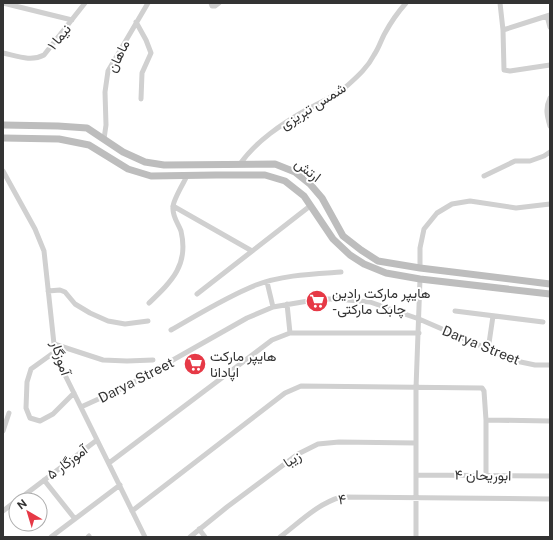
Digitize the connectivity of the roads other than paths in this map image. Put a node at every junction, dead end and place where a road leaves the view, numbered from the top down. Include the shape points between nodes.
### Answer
1 (3, 3) edge
2 (85, 3) edge
3 (148, 3) edge
4 (211, 3) edge
5 (219, 3) edge
6 (406, 3) edge
7 (500, 3) edge
8 (548, 15) edge
9 (72, 20) junction
10 (136, 22) junction
11 (550, 27) edge
12 (503, 30) junction
13 (3, 52) edge
14 (550, 65) edge
15 (550, 98) edge
16 (141, 99) dead end
17 (3, 125) edge
18 (550, 126) edge
19 (3, 138) edge
20 (104, 139) junction
21 (550, 152) edge
22 (240, 164) junction
23 (3, 171) edge
24 (187, 176) junction
25 (484, 176) dead end
26 (550, 204) edge
27 (173, 206) junction
28 (310, 206) junction
29 (252, 251) junction
30 (420, 268) junction
31 (341, 272) dead end
32 (420, 279) junction
33 (266, 282) junction
34 (550, 284) edge
35 (48, 291) junction
36 (197, 294) dead end
37 (550, 294) edge
38 (149, 304) dead end
39 (288, 304) junction
40 (272, 307) junction
41 (455, 311) dead end
42 (493, 316) junction
43 (419, 318) junction
44 (148, 321) dead end
45 (543, 322) dead end
46 (171, 330) dead end
47 (290, 333) junction
48 (419, 333) junction
49 (54, 344) junction
50 (488, 350) junction
51 (56, 351) junction
52 (153, 360) dead end
53 (550, 365) edge
54 (416, 388) junction
55 (74, 393) junction
56 (81, 407) junction
57 (9, 413) dead end
58 (486, 420) junction
59 (550, 422) edge
60 (3, 431) edge
61 (97, 440) junction
62 (416, 443) junction
63 (109, 463) junction
64 (416, 474) junction
65 (486, 476) junction
66 (550, 476) edge
67 (44, 480) junction
68 (120, 485) junction
69 (29, 492) edge
70 (416, 497) junction
71 (550, 499) edge
72 (132, 511) junction
73 (75, 519) junction
74 (199, 530) junction
75 (51, 537) edge
76 (145, 537) edge
77 (190, 537) edge
78 (205, 537) edge
79 (280, 537) edge
80 (416, 537) edge

1 - 9 street
2 - 9 street, نیما ۱
3 - 10 street, ماهان
4 - 5 street via 212,6
6 - 22 street, شمس تبریزی via 384,33 375,55 363,72 347,87 283,124 245,156
7 - 12 street
8 - 11 street
8 - 12 street
9 - 13 street, نیما ۱ via 44,55 37,59
10 - 16 street via 151,53 142,73
10 - 20 street, ماهان via 108,71
12 - 14 street via 504,70
15 - 18 street via 546,115
17 - 20 main road, ارتش via 86,128
19 - 24 main road, ارتش via 59,139 90,145 128,168 151,176
20 - 22 main road, ارتش via 123,152 145,162 164,165
21 - 25 street via 530,161 515,161
22 - 30 main road, ارتش via 275,164 295,172 322,198 343,236 361,250 378,261
23 - 35 street, آموزگار via 35,229 44,251
24 - 27 street
24 - 28 main road, ارتش via 265,175 285,181 304,196
26 - 30 street via 516,208 470,201 452,204 437,213 424,229 420,248
27 - 29 street
27 - 38 street via 184,248 182,258 166,286
28 - 29 street
28 - 32 main road, ارتش via 332,239 350,255 386,273
29 - 36 street
30 - 34 main road, ارتش
31 - 33 street
32 - 37 main road, ارتش
32 - 43 street
33 - 40 street
33 - 46 street via 225,300
35 - 44 street via 65,292 75,304 108,321 125,324
35 - 49 street, آموزگار
39 - 40 street, Darya Street
39 - 43 street, Darya Street via 320,299 370,302
39 - 47 street
40 - 56 street, Darya Street via 247,318 128,386
41 - 42 street
42 - 45 street
42 - 50 street
43 - 48 street
43 - 50 street, Darya Street
47 - 48 street
47 - 63 street via 272,340
48 - 54 street
49 - 51 street, آموزگار
49 - 52 street via 102,360
50 - 53 street, Darya Street via 516,361
51 - 55 street, آموزگار
51 - 55 street via 31,369 27,382 26,408 30,418 40,421 53,414
54 - 58 street via 482,388
54 - 62 street
54 - 72 street via 301,386 285,393
55 - 56 street, آموزگار
56 - 61 street, آموزگار
57 - 60 street
58 - 59 street
58 - 65 street
61 - 63 street, آموزگار
61 - 67 street, آموزگار ۵
62 - 64 street
62 - 74 street, زیبا via 318,444 298,454
63 - 68 street, آموزگار
64 - 65 street, ابوریحان ۴
64 - 70 street
65 - 66 street, ابوریحان ۴
67 - 69 street, آموزگار ۵
67 - 73 street
68 - 72 street, آموزگار
68 - 73 street
70 - 71 street, ۴
70 - 79 street, ۴ via 341,497 318,507
70 - 80 street
72 - 76 street, آموزگار
73 - 75 street
74 - 77 street, زیبا
74 - 78 street

